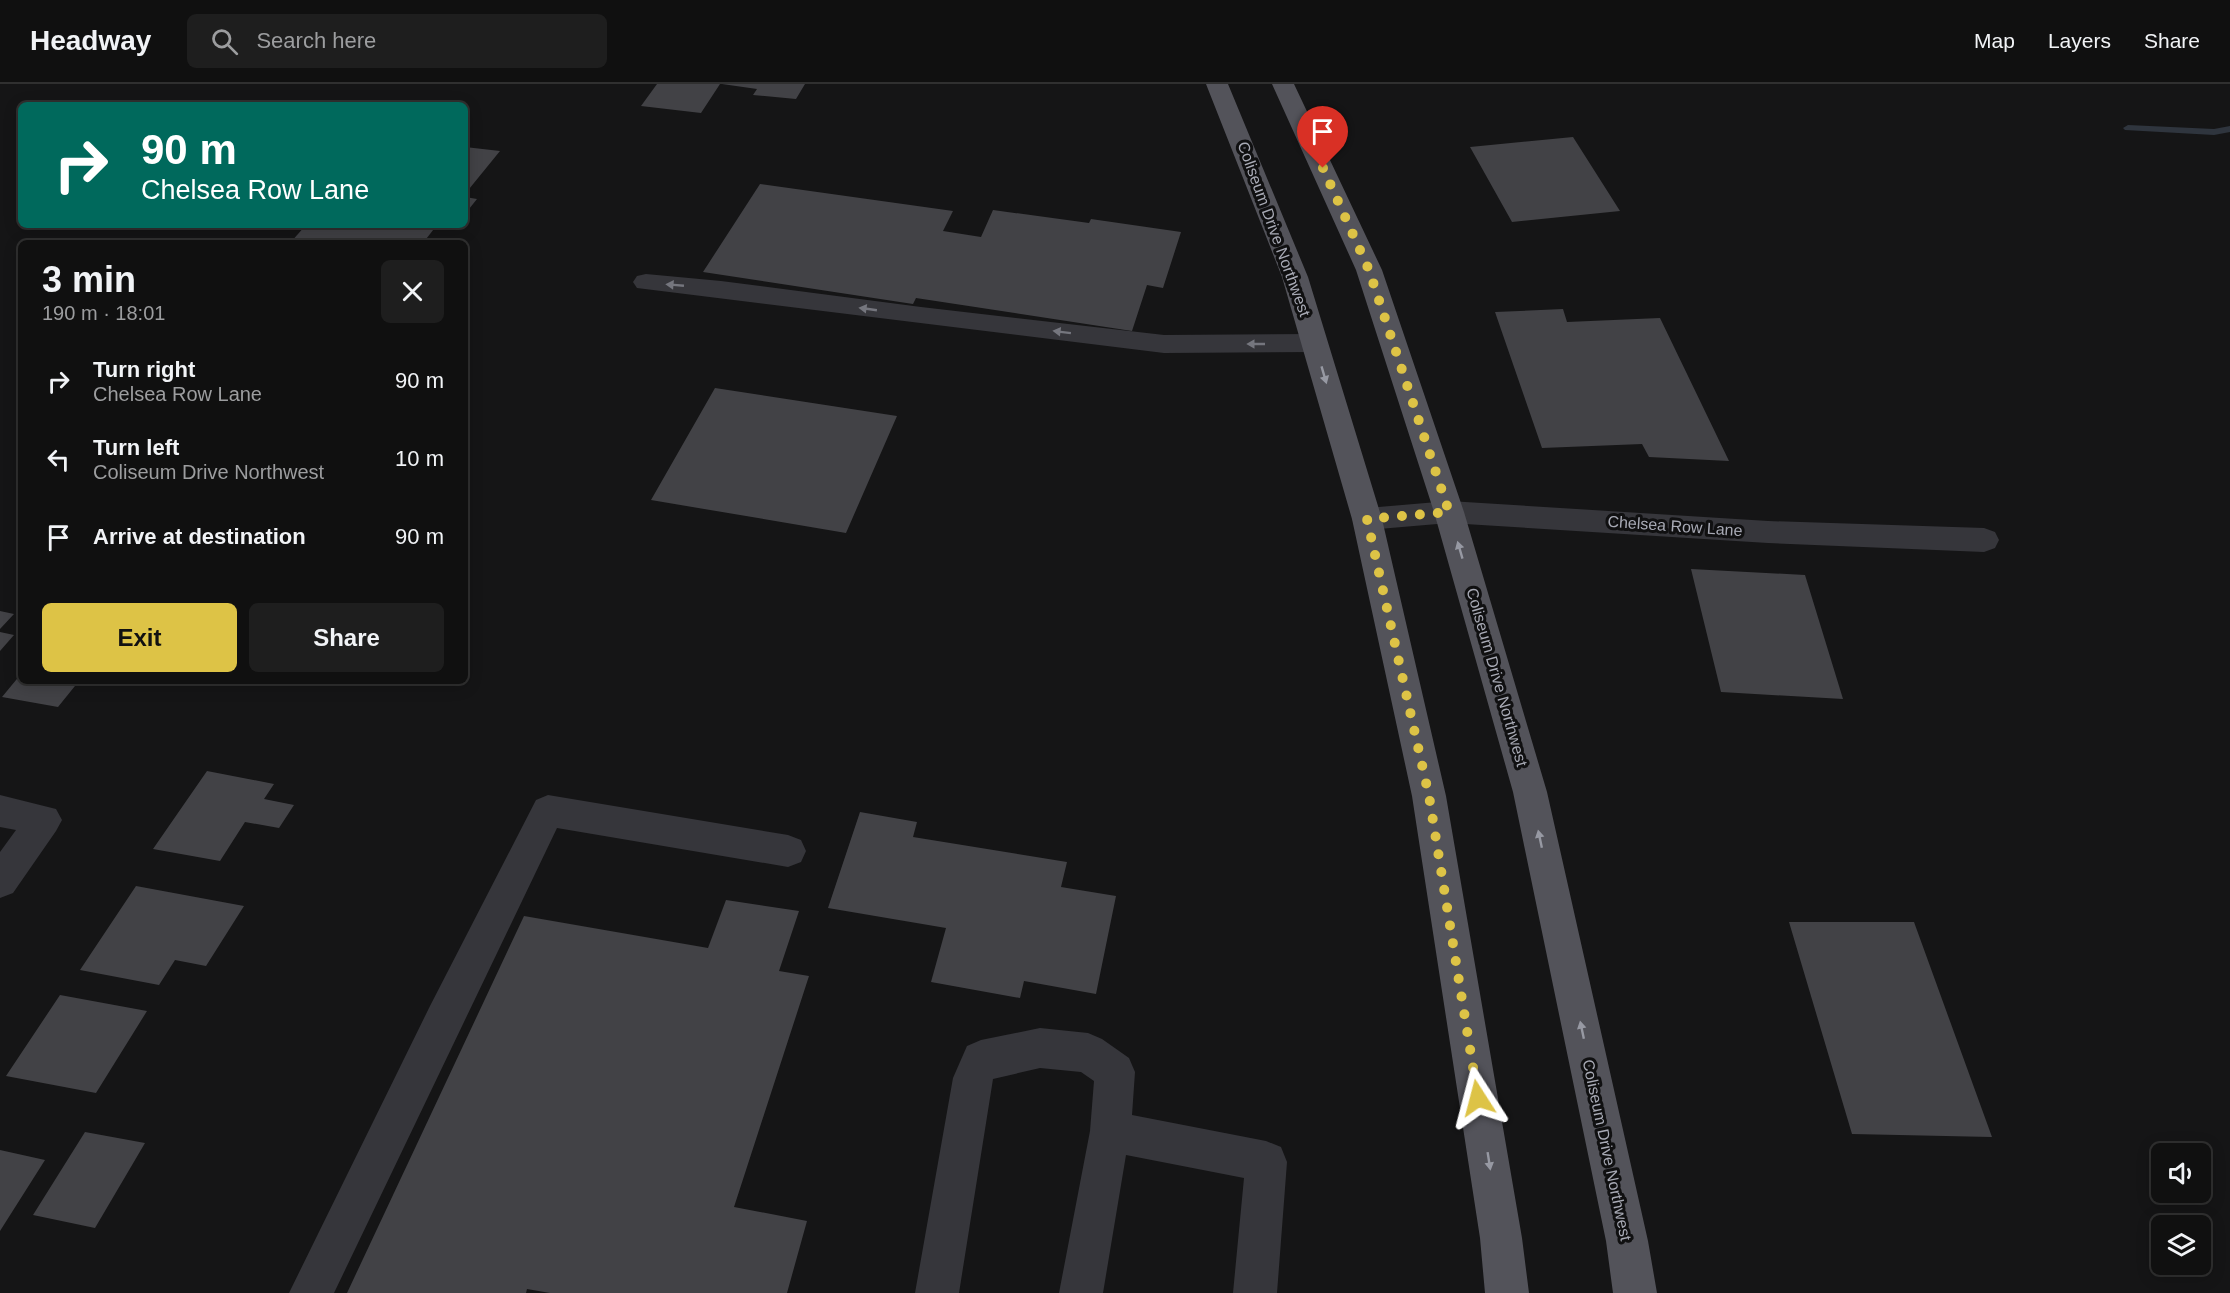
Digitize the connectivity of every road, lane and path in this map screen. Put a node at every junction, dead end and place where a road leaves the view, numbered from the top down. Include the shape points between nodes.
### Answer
1 (1217, 84) edge
2 (1283, 84) edge
3 (646, 282) dead end
4 (1315, 343) junction
5 (1449, 512) junction
6 (1367, 519) junction
7 (1984, 540) dead end
8 (0, 811) edge
9 (788, 851) dead end
10 (0, 881) edge
11 (1110, 1131) junction
12 (311, 1293) edge
13 (937, 1293) edge
14 (1082, 1293) edge
15 (1255, 1293) edge
16 (1507, 1293) edge
17 (1635, 1293) edge

1 - 4 main road, Coliseum Drive Northwest via 1291,266
2 - 5 main road, Coliseum Drive Northwest via 1369,270
4 -> 3 street via 1164,344
4 -> 6 main road, Coliseum Drive Northwest
5 - 6 street, Chelsea Row Lane
5 - 7 street, Chelsea Row Lane via 1768,532
17 -> 5 main road, Coliseum Drive Northwest via 1625,1230 1530,792
6 -> 16 main road, Coliseum Drive Northwest via 1429,796
8 - 10 street via 44,820
9 - 12 street via 548,810
11 - 13 street via 1115,1072 1088,1053 1040,1048 981,1060 973,1078
11 - 14 street
11 - 15 street via 1266,1161

